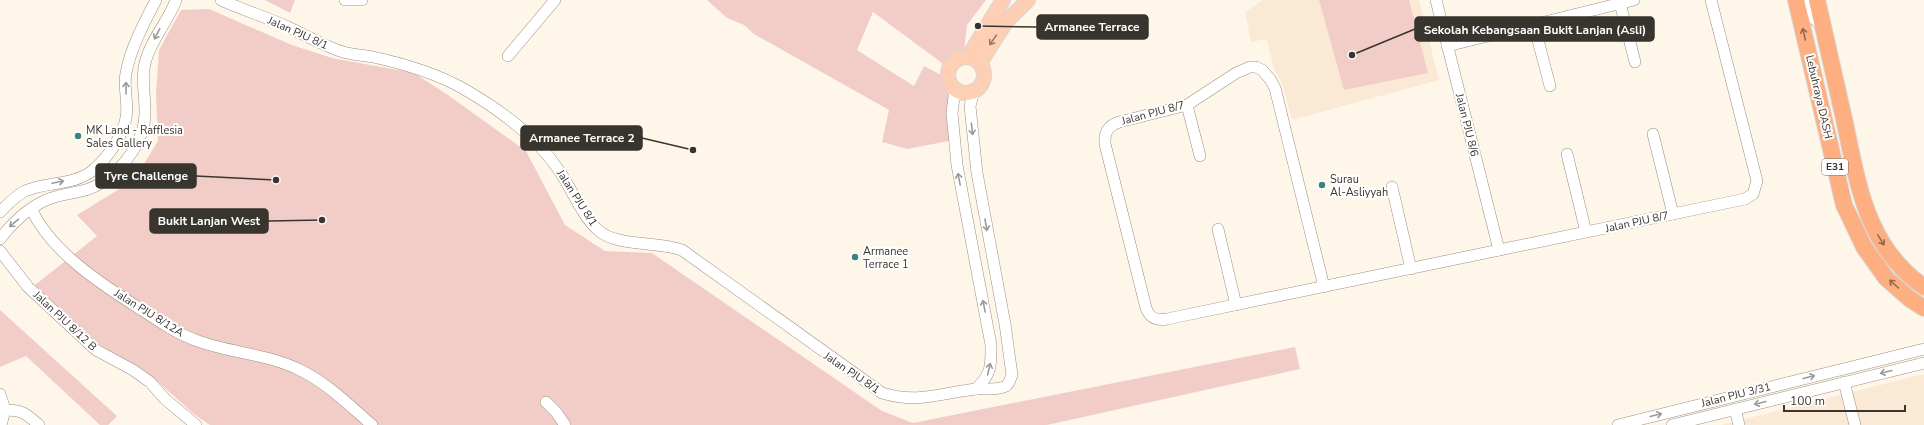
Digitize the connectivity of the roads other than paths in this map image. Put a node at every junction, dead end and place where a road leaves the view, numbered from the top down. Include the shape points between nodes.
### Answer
1 (156, 0) edge
2 (176, 0) edge
3 (221, 0) edge
4 (345, 0) edge
5 (362, 0) edge
6 (556, 0) edge
7 (1003, 0) edge
8 (1028, 0) edge
9 (1436, 0) edge
10 (1634, 0) edge
11 (1711, 0) edge
12 (1796, 0) edge
13 (1808, 0) edge
14 (1817, 0) edge
15 (1620, 3) junction
16 (1534, 25) junction
17 (1447, 46) junction
18 (508, 56) dead end
19 (974, 60) junction
20 (1635, 62) dead end
21 (1550, 86) dead end
22 (955, 89) junction
23 (974, 91) junction
24 (1187, 105) junction
25 (1653, 134) dead end
26 (1567, 154) dead end
27 (1200, 156) dead end
28 (42, 186) junction
29 (1392, 187) dead end
30 (46, 200) junction
31 (32, 210) junction
32 (0, 212) edge
33 (1673, 214) junction
34 (1866, 222) dead end
35 (1218, 229) dead end
36 (1586, 232) junction
37 (0, 239) edge
38 (0, 250) edge
39 (1499, 250) junction
40 (1411, 269) junction
41 (1324, 287) junction
42 (1924, 287) edge
43 (1236, 305) junction
44 (1924, 308) edge
45 (1008, 341) junction
46 (991, 345) junction
47 (1924, 349) edge
48 (1924, 362) edge
49 (1844, 382) junction
50 (976, 389) junction
51 (0, 394) edge
52 (546, 402) dead end
53 (1735, 409) junction
54 (6, 410) junction
55 (1, 425) edge
56 (39, 425) edge
57 (196, 425) edge
58 (372, 425) edge
59 (565, 425) edge
60 (1618, 425) edge
61 (1672, 425) edge
62 (1739, 425) edge
63 (1855, 425) edge

28 -> 1 street via 86,175 99,164 116,140 126,119 126,74 140,32
2 -> 30 street via 155,38 146,61 143,75 145,112 141,137 118,170 101,184
3 - 50 street, Jalan PJU 8/1 via 345,53 400,63 440,76 464,89 512,121 542,148 598,230 620,241 670,246 682,250 882,393 907,399
4 - 5 street
6 - 18 street
7 - 19 main road
8 -> 19 main road
9 - 17 street, Jalan PJU 8/6
10 - 15 street
11 - 33 street, Jalan PJU 8/7 via 1757,181 1753,194 1745,199
44 -> 12 highway, Lebuhraya DASH / E31 via 1886,278 1864,248 1844,205
13 - 34 street via 1846,156
14 -> 42 highway, Lebuhraya DASH / E31 via 1862,202 1879,238 1900,266
15 - 16 street
15 - 20 street
16 - 17 street
16 - 21 street
17 - 39 street, Jalan PJU 8/6
19 - 22 main road via 957,60 950,68 949,79
19 - 23 main road via 984,75 980,87
22 - 23 main road via 964,93
46 -> 22 street via 957,165 952,113
23 -> 45 street, Jalan PJU 8/1 via 970,106 977,173
24 - 27 street
24 - 41 street, Jalan PJU 8/7 via 1236,73 1250,67 1262,70 1270,78 1275,88
24 - 43 street, Jalan PJU 8/7 via 1112,125 1104,136 1105,144 1149,314 1160,320
25 - 33 street
26 - 36 street
28 - 30 street
28 - 32 street via 16,196
29 - 40 street
30 - 31 street
31 -> 37 street via 9,227
31 - 58 street, Jalan PJU 8/12A via 47,234 86,271 113,292 165,325 197,341 259,356 300,370 336,394
33 - 36 street, Jalan PJU 8/7
35 - 43 street
36 - 39 street, Jalan PJU 8/7
38 - 57 street, Jalan PJU 8/12 B via 28,286 96,350 150,382 179,412
39 - 40 street, Jalan PJU 8/7
40 - 41 street, Jalan PJU 8/7
41 - 43 street, Jalan PJU 8/7
45 - 46 street
45 - 50 street, Jalan PJU 8/1 via 1012,375 1009,383 993,389
50 -> 46 street via 990,371
60 -> 47 street, Jalan PJU 3/31
48 -> 49 street, Jalan PJU 3/31
49 -> 53 street, Jalan PJU 3/31
49 - 63 street
51 - 54 street
52 - 59 street
53 - 61 street, Jalan PJU 3/31
53 - 62 street
54 - 55 street
54 - 56 street via 26,413

